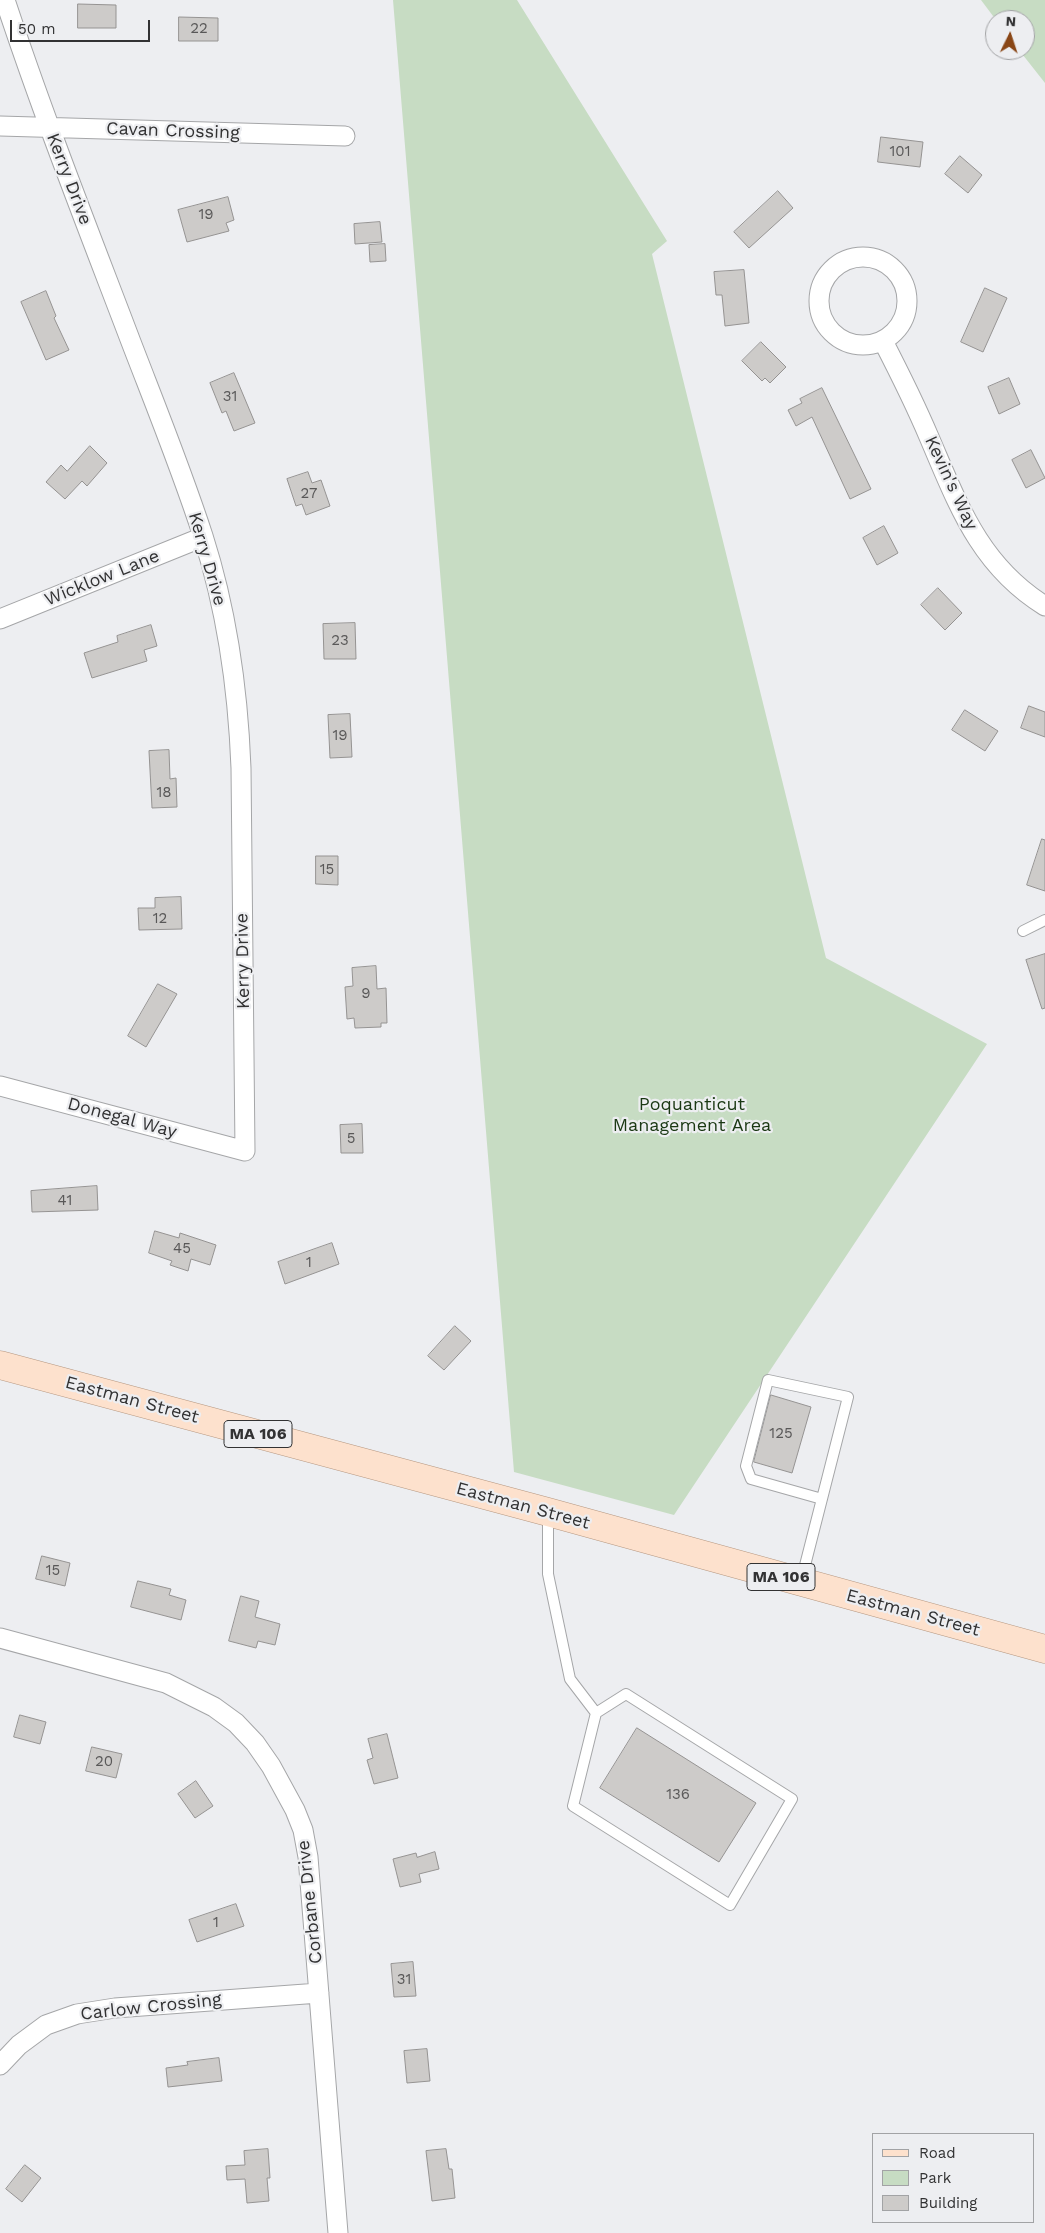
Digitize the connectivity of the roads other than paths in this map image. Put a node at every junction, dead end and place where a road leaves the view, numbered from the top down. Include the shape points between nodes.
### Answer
1 (5, 0) edge
2 (0, 126) edge
3 (49, 127) junction
4 (346, 136) dead end
5 (883, 341) junction
6 (203, 537) junction
7 (1045, 606) edge
8 (0, 619) edge
9 (1045, 920) edge
10 (1023, 931) dead end
11 (0, 1086) edge
12 (245, 1151) joint
13 (0, 1365) edge
14 (822, 1499) junction
15 (548, 1512) junction
16 (800, 1582) junction
17 (0, 1638) edge
18 (1045, 1649) edge
19 (596, 1713) junction
20 (319, 1993) junction
21 (0, 2065) edge
22 (338, 2233) edge

1 - 3 street, Kerry Drive
2 - 3 street, Cavan Crossing
3 - 4 street, Cavan Crossing
3 - 6 street, Kerry Drive
5 - 5 street via 903,320 907,305 901,277 879,259 865,256 837,264 820,288 821,317 829,330 854,345
5 - 7 street, Kevin's Way via 981,547 1012,581
6 - 8 street, Wicklow Lane
6 - 12 street, Kerry Drive via 230,650 239,713
9 - 10 lane
11 - 12 street, Donegal Way
13 - 15 main road, Eastman Street / MA 106
14 - 14 lane via 848,1398 768,1380 746,1466 751,1479
14 - 16 lane
15 - 16 main road, Eastman Street / MA 106
15 - 19 lane via 548,1574 570,1679
16 - 18 main road, Eastman Street / MA 106
17 - 20 street, Corbane Drive via 166,1684 194,1695 236,1723 255,1743 285,1789 303,1830
19 - 19 lane via 573,1806 730,1905 792,1799 626,1694
20 - 21 street, Carlow Crossing via 115,2008 77,2014 46,2025 19,2045
20 - 22 street, Corbane Drive

